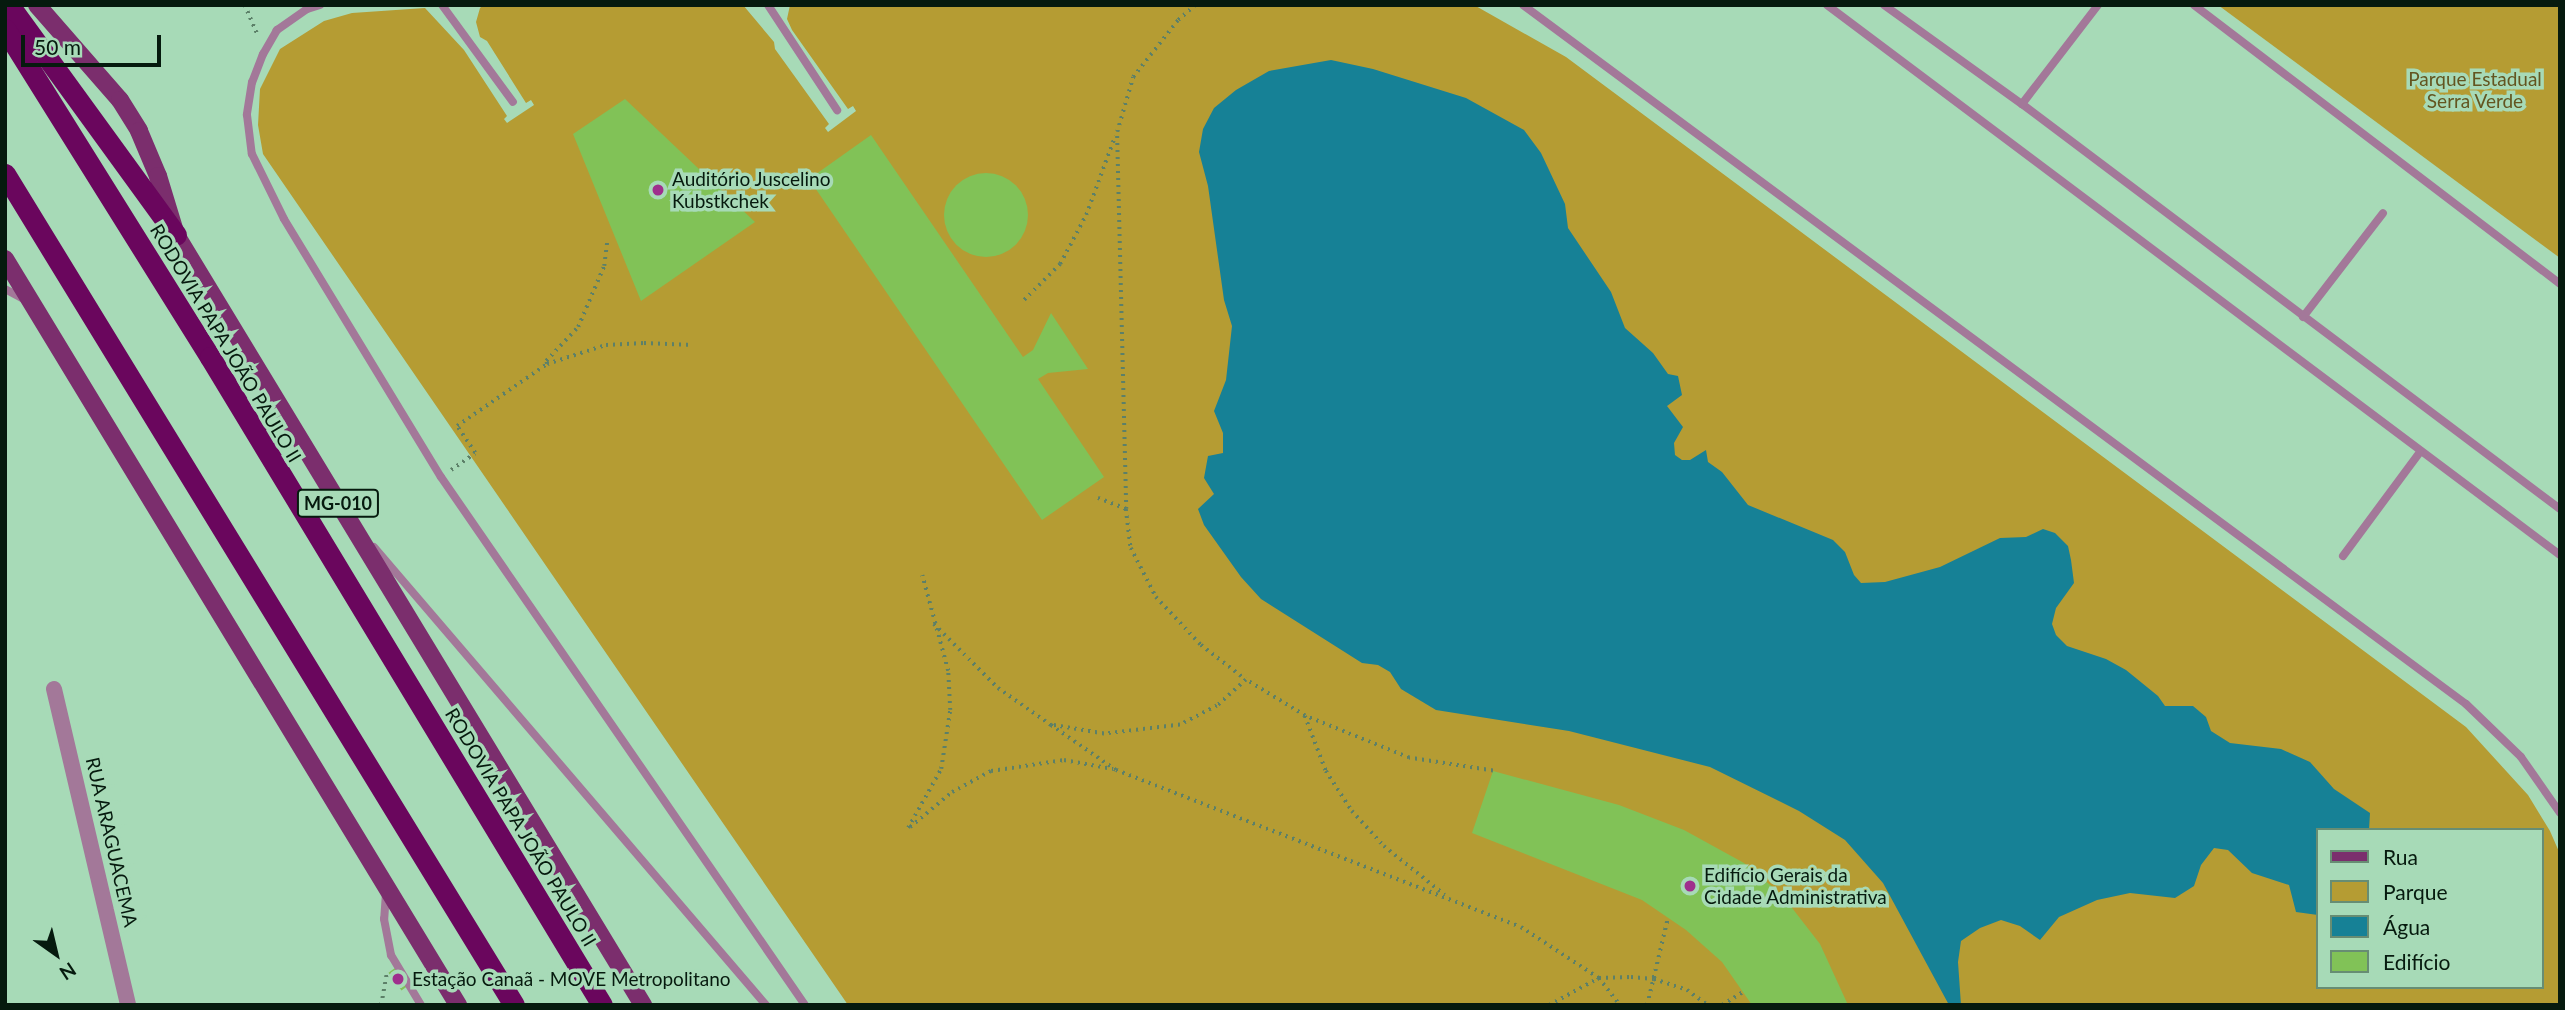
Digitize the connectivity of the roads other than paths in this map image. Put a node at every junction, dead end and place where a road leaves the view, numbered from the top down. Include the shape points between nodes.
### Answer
1 (9, 5) edge
2 (37, 5) edge
3 (320, 5) edge
4 (442, 5) edge
5 (768, 5) edge
6 (1523, 5) edge
7 (1826, 5) edge
8 (1884, 5) edge
9 (2098, 5) edge
10 (2194, 5) edge
11 (5, 29) edge
12 (513, 102) dead end
13 (2022, 104) junction
14 (837, 110) dead end
15 (5, 174) edge
16 (2383, 213) dead end
17 (176, 235) junction
18 (5, 259) edge
19 (2560, 284) edge
20 (5, 289) edge
21 (32, 303) junction
22 (2303, 317) junction
23 (2420, 452) junction
24 (2560, 509) edge
25 (344, 513) junction
26 (2560, 555) edge
27 (2343, 556) dead end
28 (54, 689) dead end
29 (2560, 813) edge
30 (386, 886) junction
31 (128, 1005) edge
32 (422, 1005) edge
33 (458, 1005) edge
34 (514, 1005) edge
35 (602, 1005) edge
36 (643, 1005) edge
37 (766, 1005) edge
38 (806, 1005) edge

1 - 17 highway
2 - 17 main road, MG-010 via 127,110 158,176
3 - 38 lane via 277,30 263,54 247,116 252,154 284,219 441,477
4 - 12 lane
5 - 14 lane
6 - 29 lane via 2466,704 2521,757
7 - 23 lane
8 - 13 lane
9 - 13 lane
10 - 19 lane
11 - 35 highway, RODOVIA PAPA JOÃO PAULO II / MG-010 via 210,357
13 - 22 lane
15 - 34 highway
16 - 22 lane
17 - 25 main road, MG-010
18 - 21 main road
20 - 21 lane
21 - 30 main road
22 - 24 lane
23 - 26 lane
23 - 27 lane
25 - 36 main road, MG-010
25 - 37 lane
28 - 31 street, RUA ARAGUACEMA
30 - 32 lane via 384,919 391,955
30 - 33 main road

